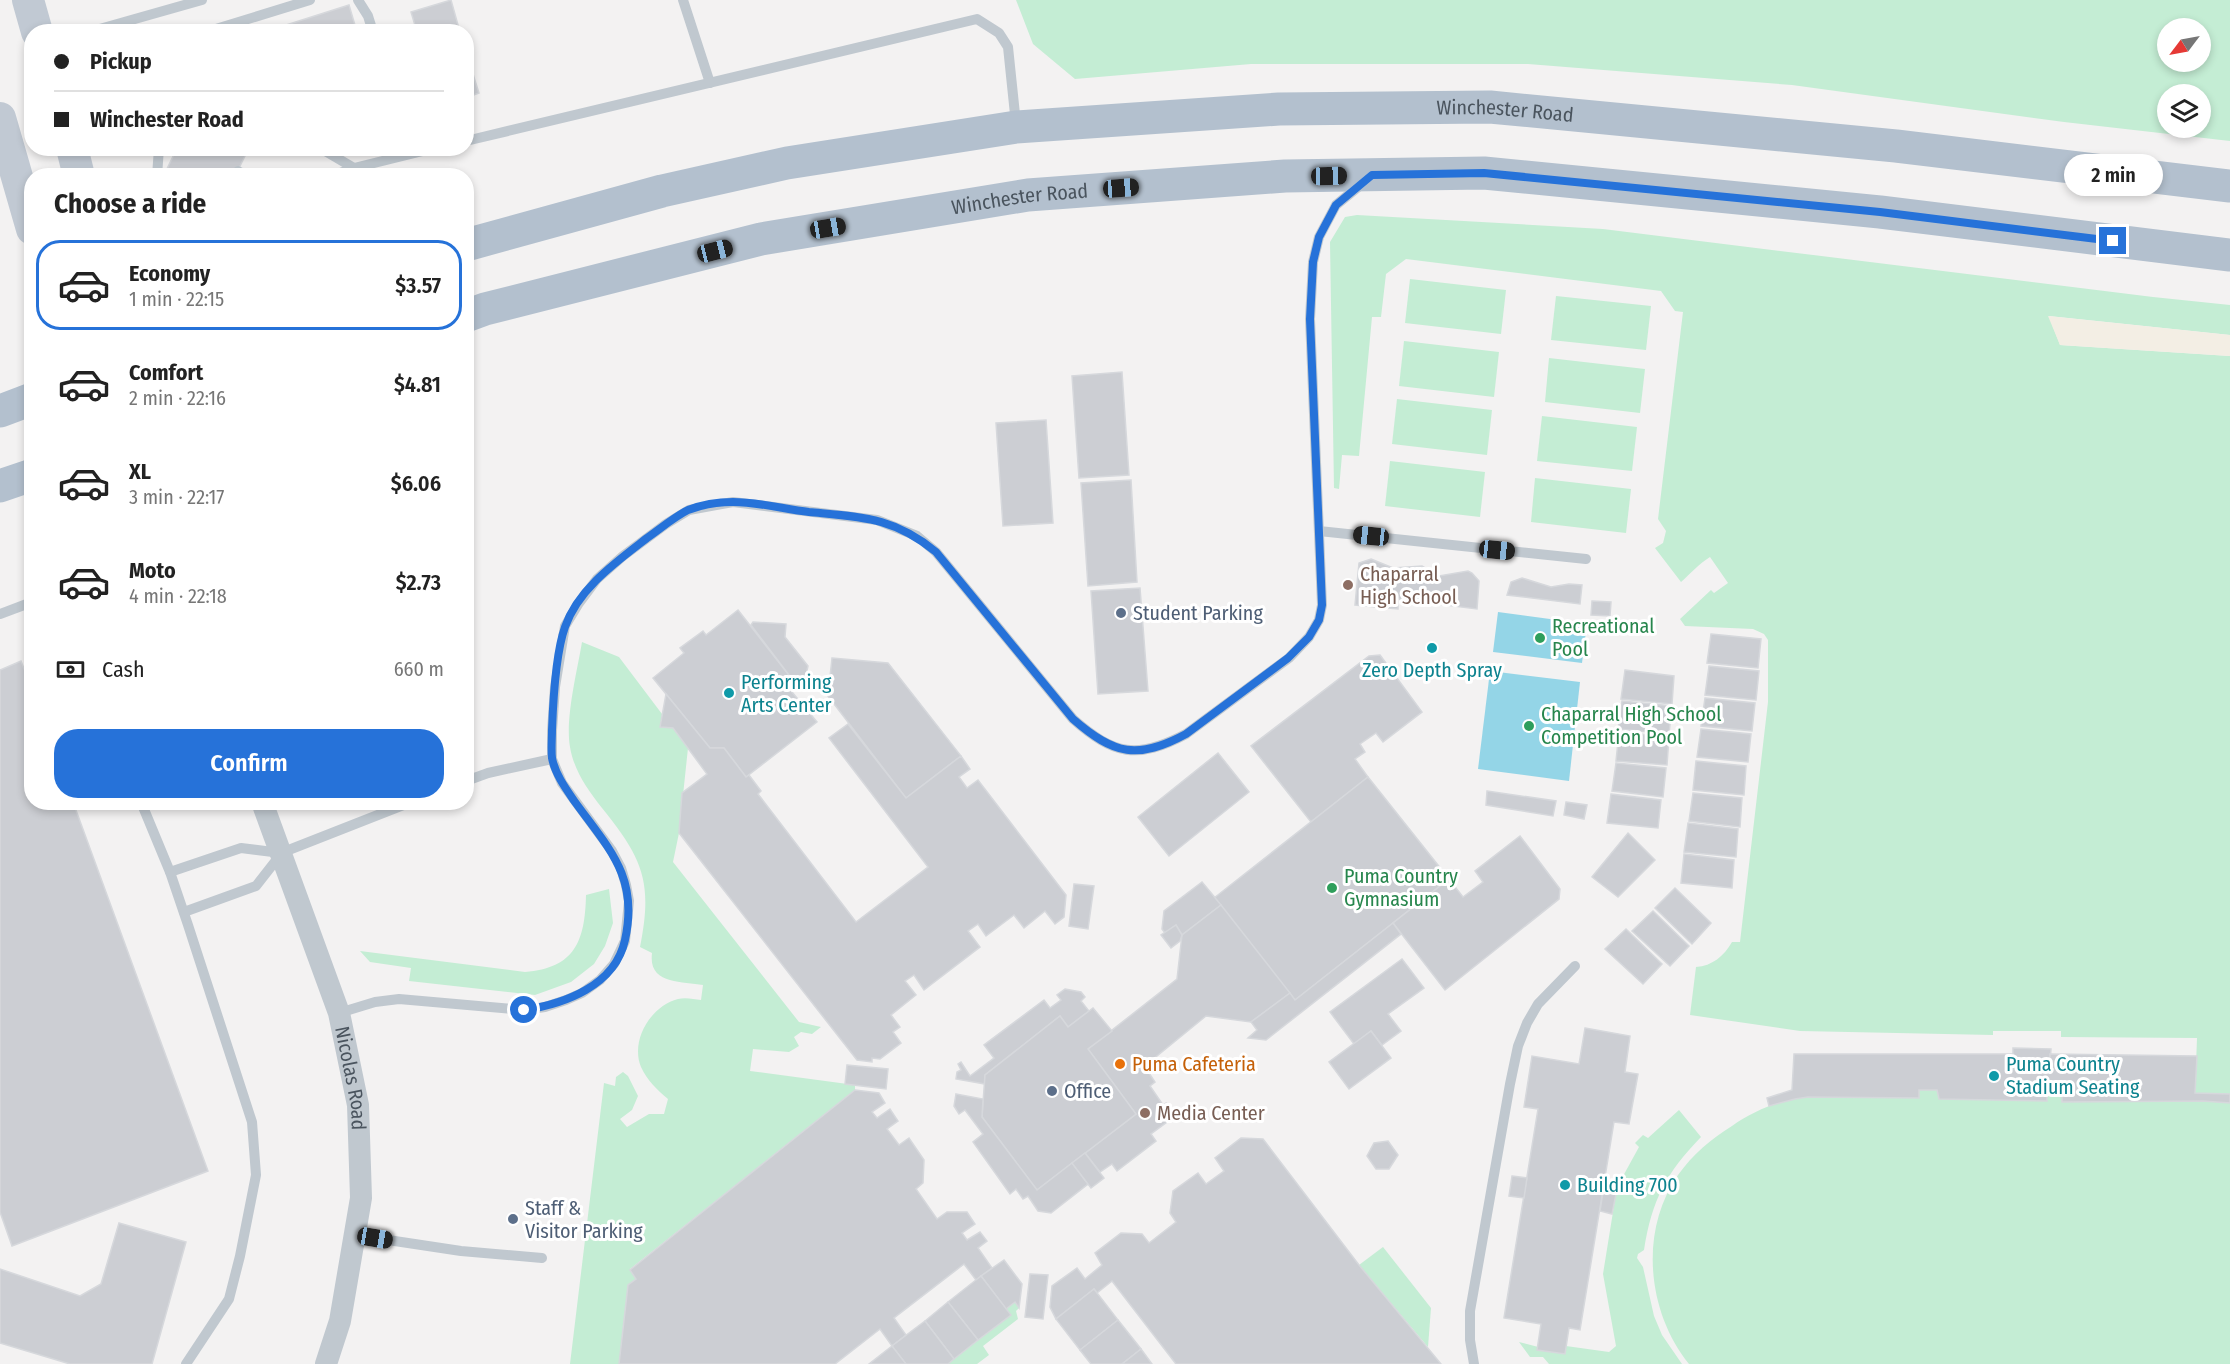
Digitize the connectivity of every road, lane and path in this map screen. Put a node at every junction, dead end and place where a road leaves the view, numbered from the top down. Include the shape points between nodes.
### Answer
1 (28, 0) edge
2 (202, 0) edge
3 (310, 0) edge
4 (358, 0) edge
5 (683, 0) edge
6 (35, 24) edge
7 (136, 24) edge
8 (232, 24) edge
9 (370, 24) edge
10 (710, 83) junction
11 (0, 118) edge
12 (1016, 127) junction
13 (474, 139) edge
14 (334, 156) edge
15 (386, 156) edge
16 (354, 168) joint
17 (1372, 175) junction
18 (2230, 186) edge
19 (24, 201) edge
20 (474, 243) edge
21 (2230, 255) edge
22 (474, 313) edge
23 (24, 402) edge
24 (0, 411) edge
25 (24, 478) edge
26 (0, 486) edge
27 (1318, 531) junction
28 (1586, 559) dead end
29 (24, 605) edge
30 (0, 614) edge
31 (552, 759) junction
32 (474, 778) edge
33 (144, 810) edge
34 (265, 810) edge
35 (391, 810) edge
36 (281, 853) junction
37 (170, 872) junction
38 (184, 912) junction
39 (1575, 966) dead end
40 (339, 1013) junction
41 (355, 1235) junction
42 (542, 1258) dead end
43 (186, 1364) edge
44 (326, 1364) edge
45 (1474, 1364) edge

1 - 6 main road
2 - 7 lane
3 - 8 lane
4 - 9 lane
5 - 10 lane
10 - 12 lane via 976,19 999,33 1008,47
10 - 13 lane
11 - 19 main road
12 - 18 main road, Winchester Road via 1279,109 1490,107 1896,146
12 - 20 main road, Winchester Road via 787,163 662,191
14 - 16 lane
15 - 16 lane
17 - 21 main road, Winchester Road via 1496,174 1880,212
17 - 22 main road, Winchester Road via 1285,176 1028,195 761,239
17 - 27 lane via 1336,205 1319,237 1313,262 1310,319
23 - 24 main road
25 - 26 main road
27 - 28 lane
27 - 31 lane via 1322,605 1309,637 1288,658 1186,734 1153,749 1136,751 1095,738 1073,719 936,552 917,536 877,520 733,502 689,510 597,579 565,626 555,687
29 - 30 lane
31 - 32 lane
31 - 40 lane via 562,783 621,868 629,901 625,941 614,964 582,993 545,1007 524,1010 399,999
33 - 37 lane
34 - 36 street, Nicolas Road
35 - 36 lane
36 - 37 lane via 241,848
36 - 38 lane via 256,886
36 - 40 street, Nicolas Road
37 - 38 lane
38 - 43 lane via 252,1122 256,1175 229,1299
39 - 45 lane via 1538,1004 1518,1046 1470,1311
40 - 41 street, Nicolas Road via 358,1105 361,1198
41 - 42 lane
41 - 44 street, Nicolas Road via 340,1321

